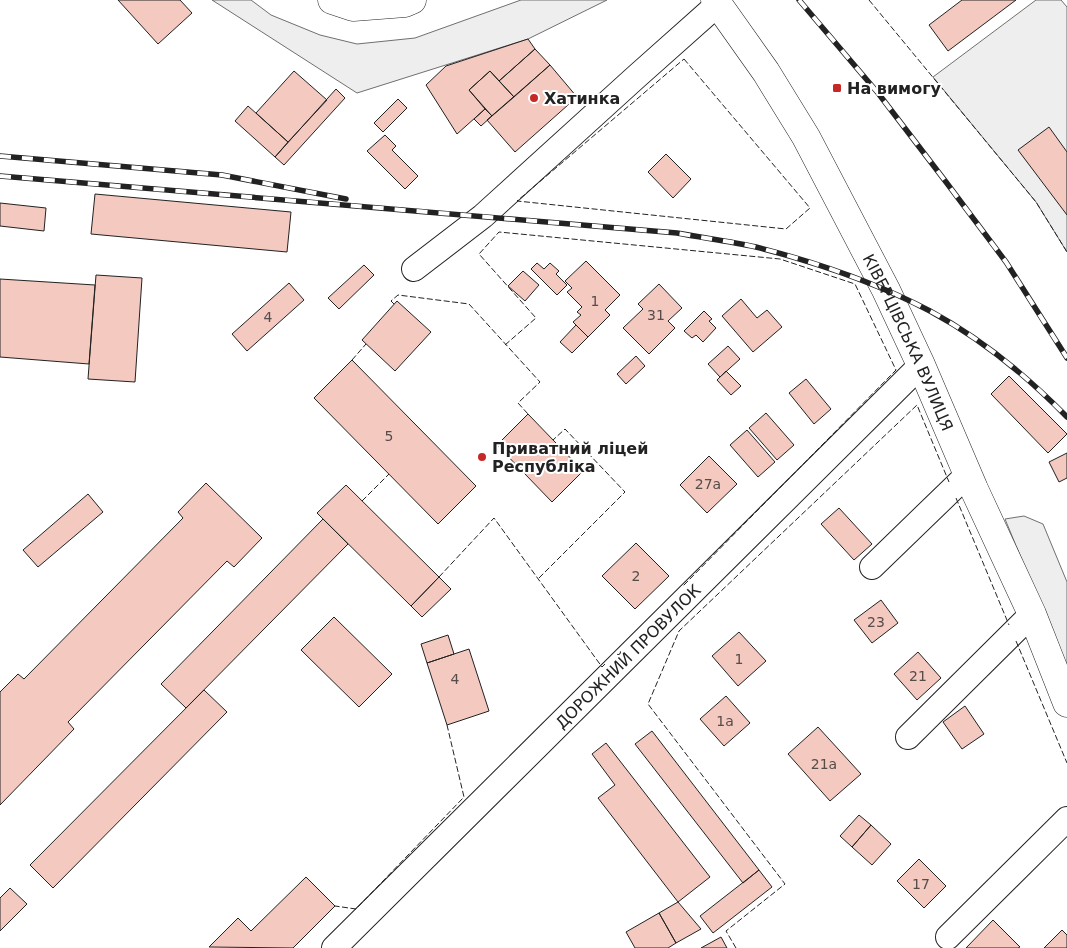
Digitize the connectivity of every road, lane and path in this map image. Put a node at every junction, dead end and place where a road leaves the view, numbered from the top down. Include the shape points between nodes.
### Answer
1 (332, 0) edge
2 (412, 0) edge
3 (717, 2) edge
4 (414, 269) dead end
5 (921, 365) junction
6 (968, 474) junction
7 (872, 567) dead end
8 (1032, 614) junction
9 (1067, 703) edge
10 (908, 737) dead end
11 (1067, 818) edge
12 (948, 937) dead end
13 (334, 948) edge

1 - 2 main road via 353,7
3 - 4 street via 483,216
3 - 5 main road, КІВЕРЦІВСЬКА ВУЛИЦЯ via 806,137 886,290
5 - 6 main road, КІВЕРЦІВСЬКА ВУЛИЦЯ
5 - 13 street, ДОРОЖНИЙ ПРОВУЛОК
6 - 7 street
6 - 8 main road, КІВЕРЦІВСЬКА ВУЛИЦЯ
8 - 9 main road, КІВЕРЦІВСЬКА ВУЛИЦЯ
8 - 10 street
11 - 12 street

